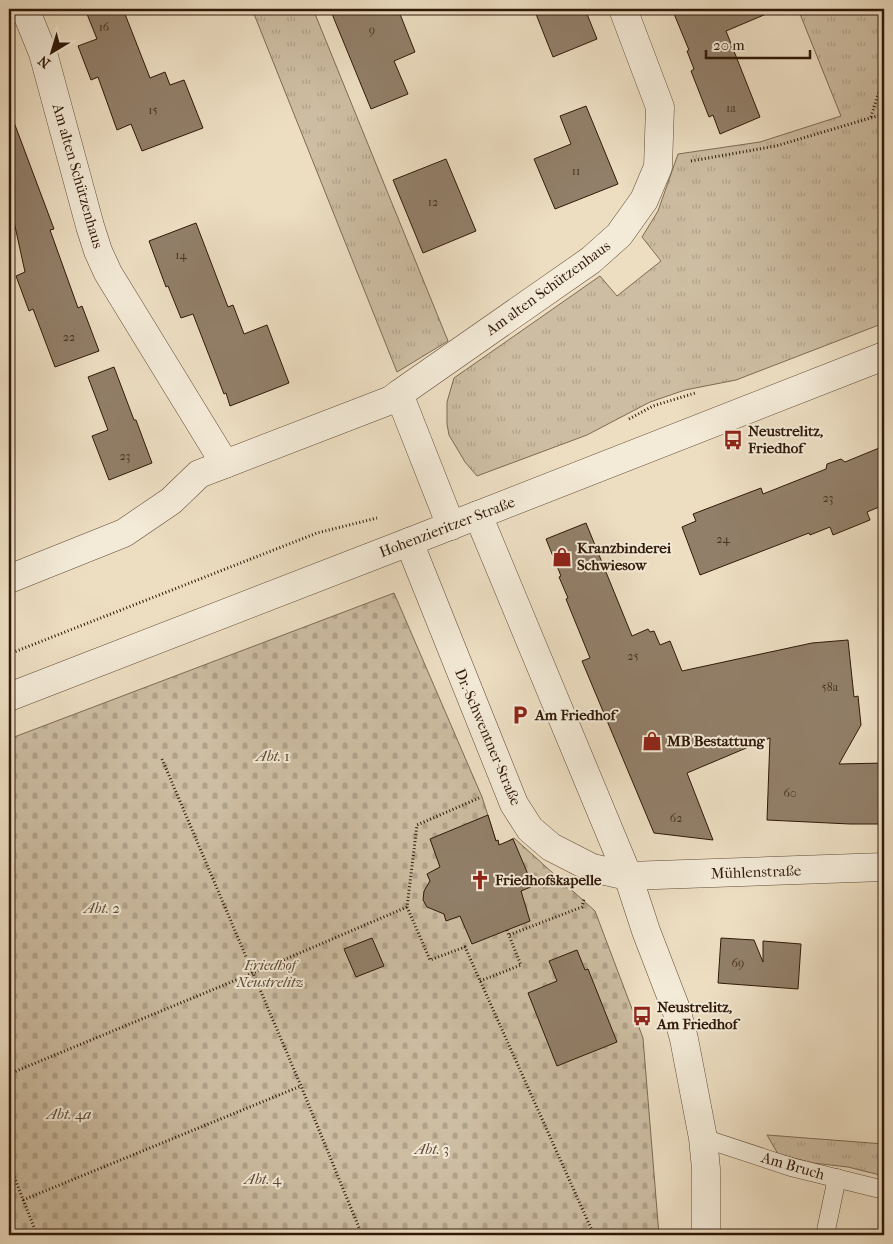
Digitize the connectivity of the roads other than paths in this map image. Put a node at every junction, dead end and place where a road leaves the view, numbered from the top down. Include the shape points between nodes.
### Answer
1 (25, 9) edge
2 (623, 9) edge
3 (884, 356) edge
4 (399, 394) junction
5 (225, 464) junction
6 (478, 515) junction
7 (451, 526) junction
8 (409, 542) junction
9 (9, 579) edge
10 (9, 697) edge
11 (884, 867) edge
12 (628, 876) junction
13 (703, 1138) junction
14 (836, 1178) junction
15 (884, 1190) edge
16 (706, 1235) edge
17 (825, 1235) edge

1 - 5 street, Am alten Schützenhaus via 43,53 98,251 108,273
2 - 4 street, Am alten Schützenhaus via 660,107 658,167 644,200 619,235 591,260
3 - 6 street, Hohenzieritzer Straße
4 - 5 street, Am alten Schützenhaus via 391,400
4 - 7 street
5 - 9 street, Am alten Schützenhaus via 199,474 171,501 124,533
6 - 7 street, Hohenzieritzer Straße
6 - 12 street
7 - 8 street, Hohenzieritzer Straße
8 - 10 street, Hohenzieritzer Straße
8 - 12 street, Dr.-Schwentner-Straße via 514,804 530,829 551,847 592,868
11 - 12 street, Mühlenstraße
12 - 13 street via 676,1009
13 - 14 lane, Am Bruch
13 - 16 street
14 - 15 lane, Am Bruch
14 - 17 lane

